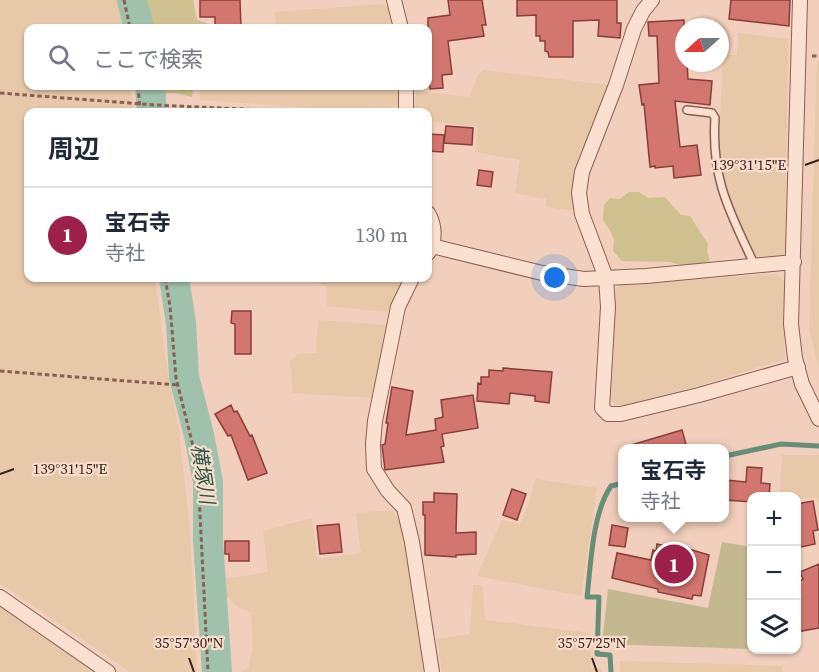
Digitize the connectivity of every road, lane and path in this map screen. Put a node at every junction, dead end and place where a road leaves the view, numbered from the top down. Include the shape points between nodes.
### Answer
1 (124, 0) edge
2 (394, 0) edge
3 (652, 0) edge
4 (800, 0) edge
5 (129, 24) edge
6 (400, 24) edge
7 (138, 90) edge
8 (406, 90) edge
9 (0, 93) edge
10 (139, 104) junction
11 (140, 108) edge
12 (224, 108) edge
13 (406, 108) edge
14 (687, 110) dead end
15 (432, 220) edge
16 (432, 236) edge
17 (432, 250) edge
18 (794, 262) junction
19 (756, 266) junction
20 (606, 278) junction
21 (165, 282) edge
22 (410, 282) edge
23 (798, 367) junction
24 (0, 371) edge
25 (178, 385) junction
26 (819, 419) edge
27 (0, 597) edge
28 (108, 672) edge
29 (208, 672) edge
30 (432, 672) edge

1 - 5 path
2 - 6 street
3 - 20 street via 634,29 582,172 582,214
4 - 18 street
7 - 10 path
8 - 13 street
9 - 10 path
10 - 11 path
10 - 12 path
14 - 19 lane via 712,113 715,118 713,138 720,187
15 - 16 street
17 - 20 street via 542,273
18 - 19 street
18 - 23 street via 791,324
19 - 20 street
20 - 23 street via 602,408 608,414 621,414
21 - 25 path
22 - 30 street via 398,307 375,421 374,469 405,508
23 - 26 street
24 - 25 path
25 - 29 path via 195,453
27 - 28 street

